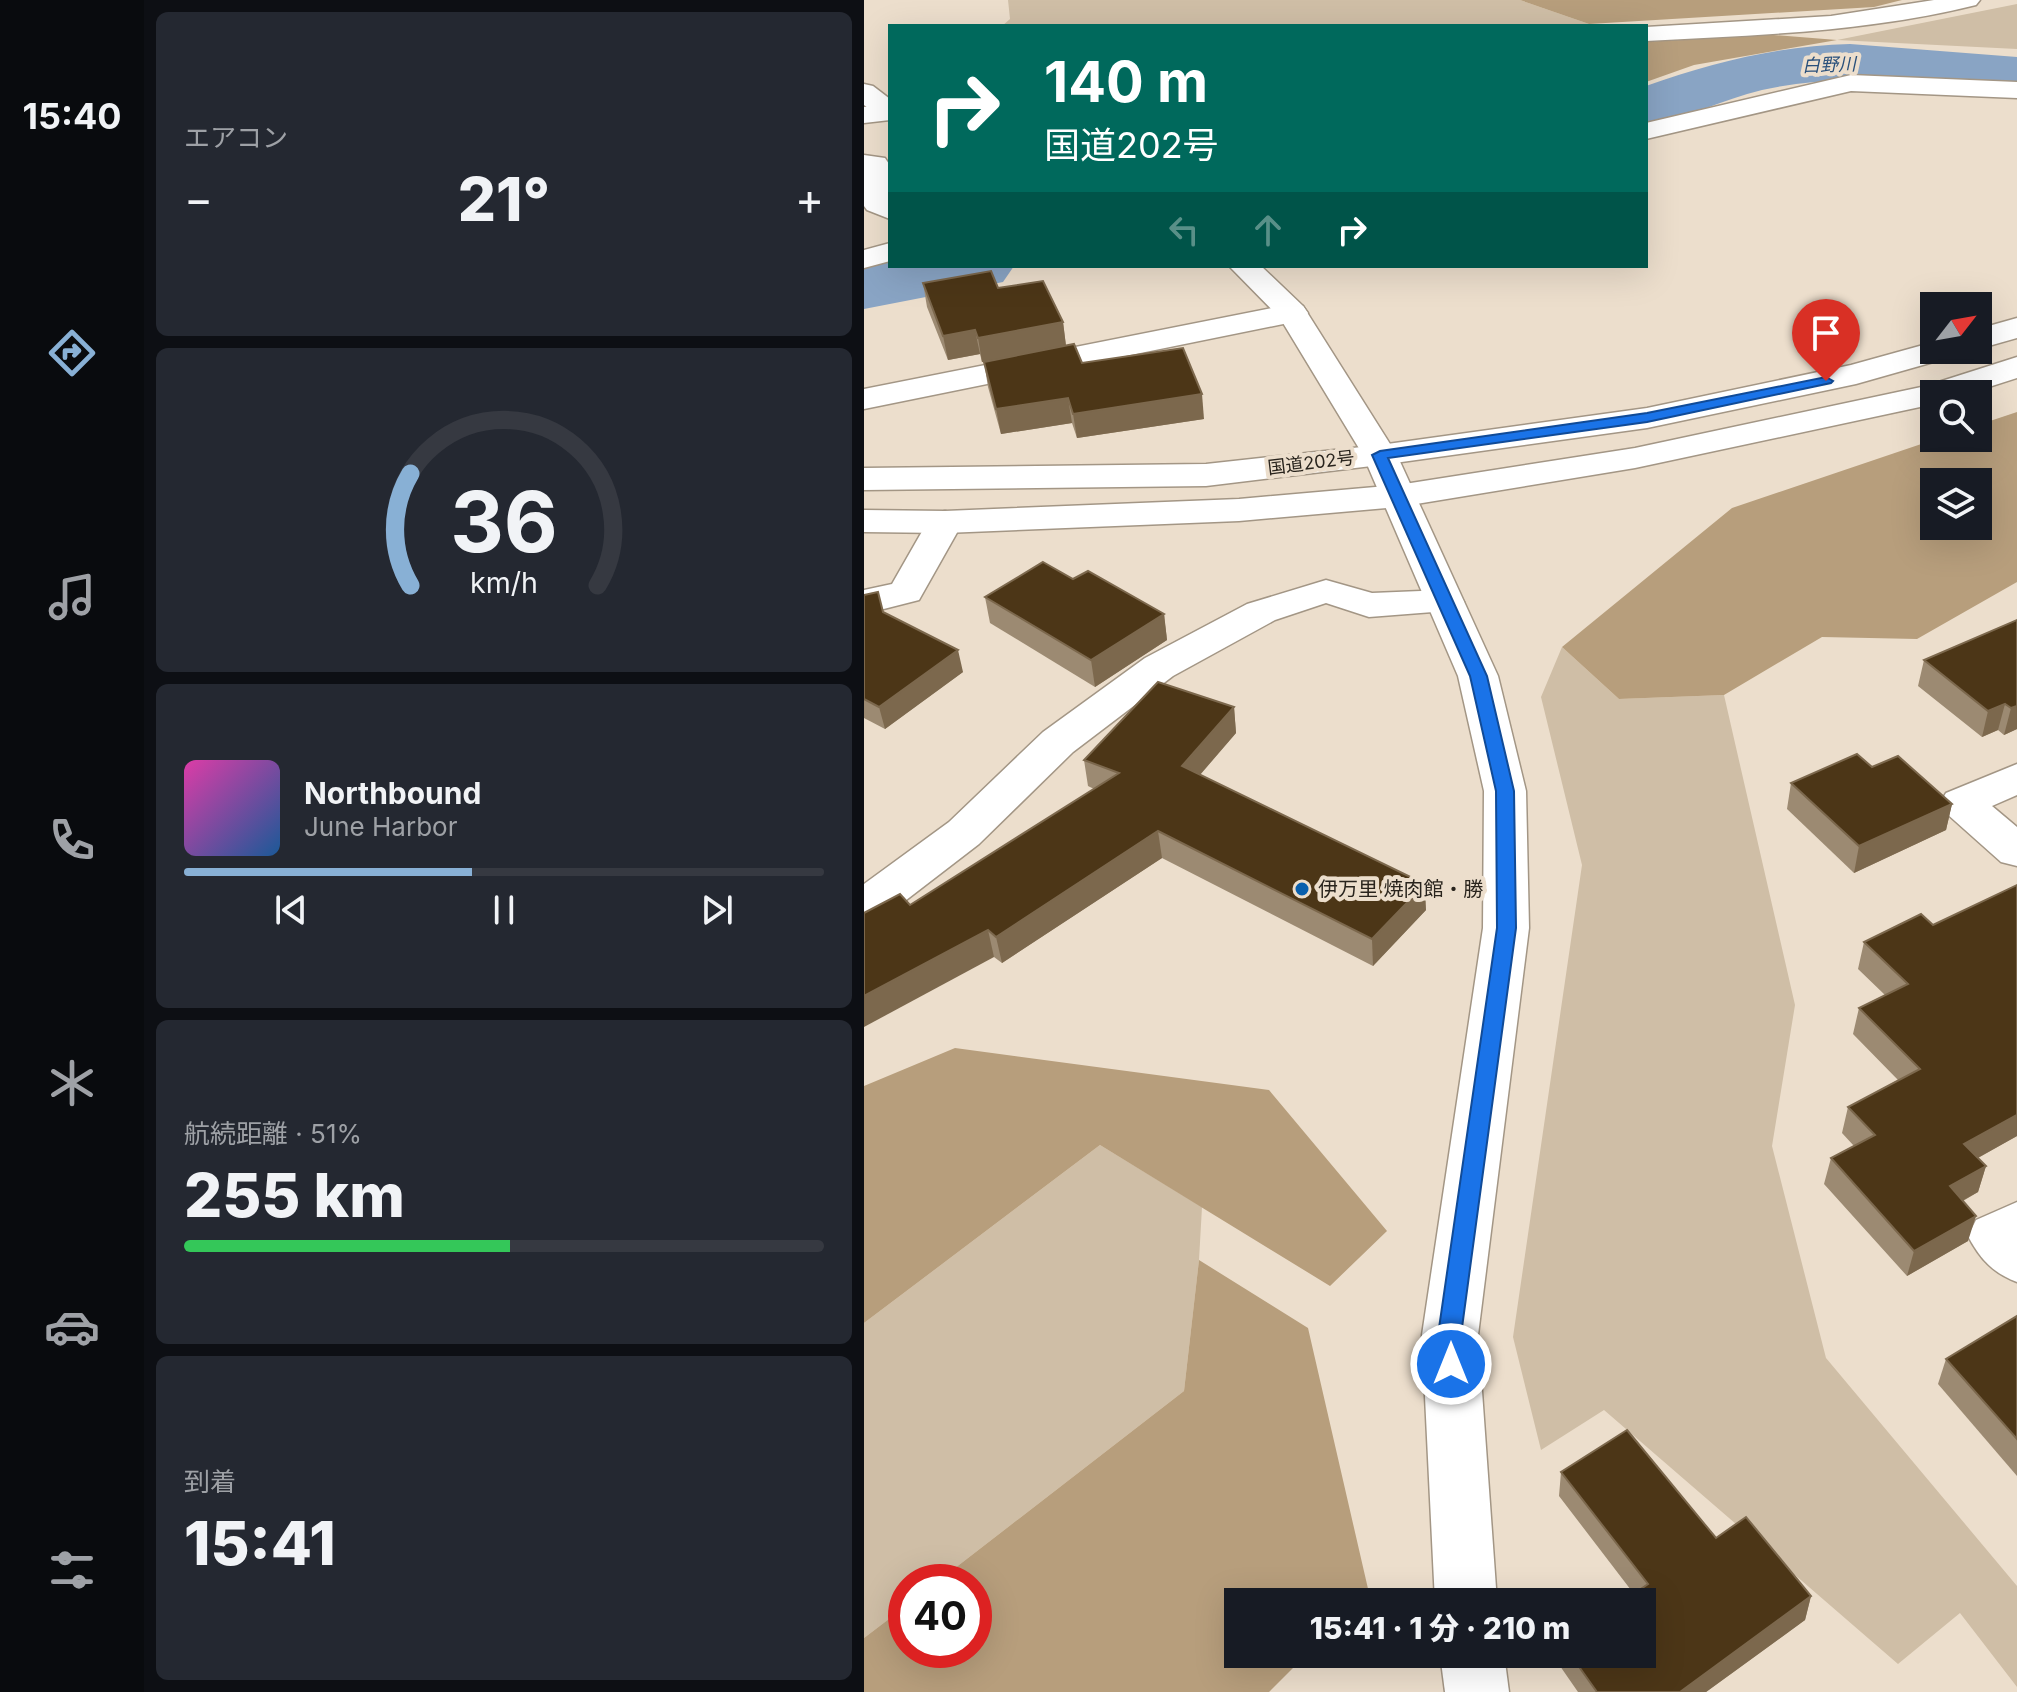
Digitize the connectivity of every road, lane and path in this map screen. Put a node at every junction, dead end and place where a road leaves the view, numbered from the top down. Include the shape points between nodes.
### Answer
1 (1968, 0) edge
2 (1648, 34) edge
3 (2017, 90) edge
4 (864, 92) edge
5 (888, 110) edge
6 (888, 112) edge
7 (864, 115) edge
8 (1648, 131) edge
9 (864, 163) edge
10 (888, 209) edge
11 (888, 253) edge
12 (864, 259) edge
13 (1246, 268) edge
14 (1292, 313) junction
15 (2017, 328) edge
16 (1992, 335) edge
17 (1920, 356) edge
18 (2017, 367) edge
19 (1977, 380) edge
20 (1920, 397) edge
21 (864, 399) edge
22 (1380, 455) junction
23 (864, 479) edge
24 (1398, 496) junction
25 (864, 521) edge
26 (945, 522) junction
27 (864, 602) edge
28 (1445, 602) junction
29 (2017, 778) edge
30 (2017, 851) edge
31 (864, 904) edge
32 (2017, 1224) edge
33 (2017, 1259) edge
34 (1465, 1588) edge
35 (1474, 1668) edge
36 (1477, 1692) edge

1 - 2 main road via 1831,23
3 - 8 main road via 1851,83
4 - 5 main road
6 - 7 main road
9 - 10 main road via 875,164 877,204
11 - 12 main road
13 - 14 main road
14 - 21 main road
14 - 22 main road
15 - 16 main road
17 - 22 main road, 国道202号 via 1647,418
18 - 19 main road, 国道202号
20 - 24 main road, 国道202号 via 1635,458
22 - 23 main road, 国道202号 via 1206,475
22 - 24 main road
24 - 26 main road, 国道202号 via 1239,510
24 - 28 main road
25 - 26 main road, 国道202号
26 - 27 main road via 906,592
28 - 31 main road via 1369,605 1326,591 1261,612 1159,667 1058,742 964,833
28 - 34 main road via 1478,676 1505,791 1506,928 1450,1335
29 - 30 main road via 1961,803
32 - 33 main road via 1995,1236
35 - 36 main road

